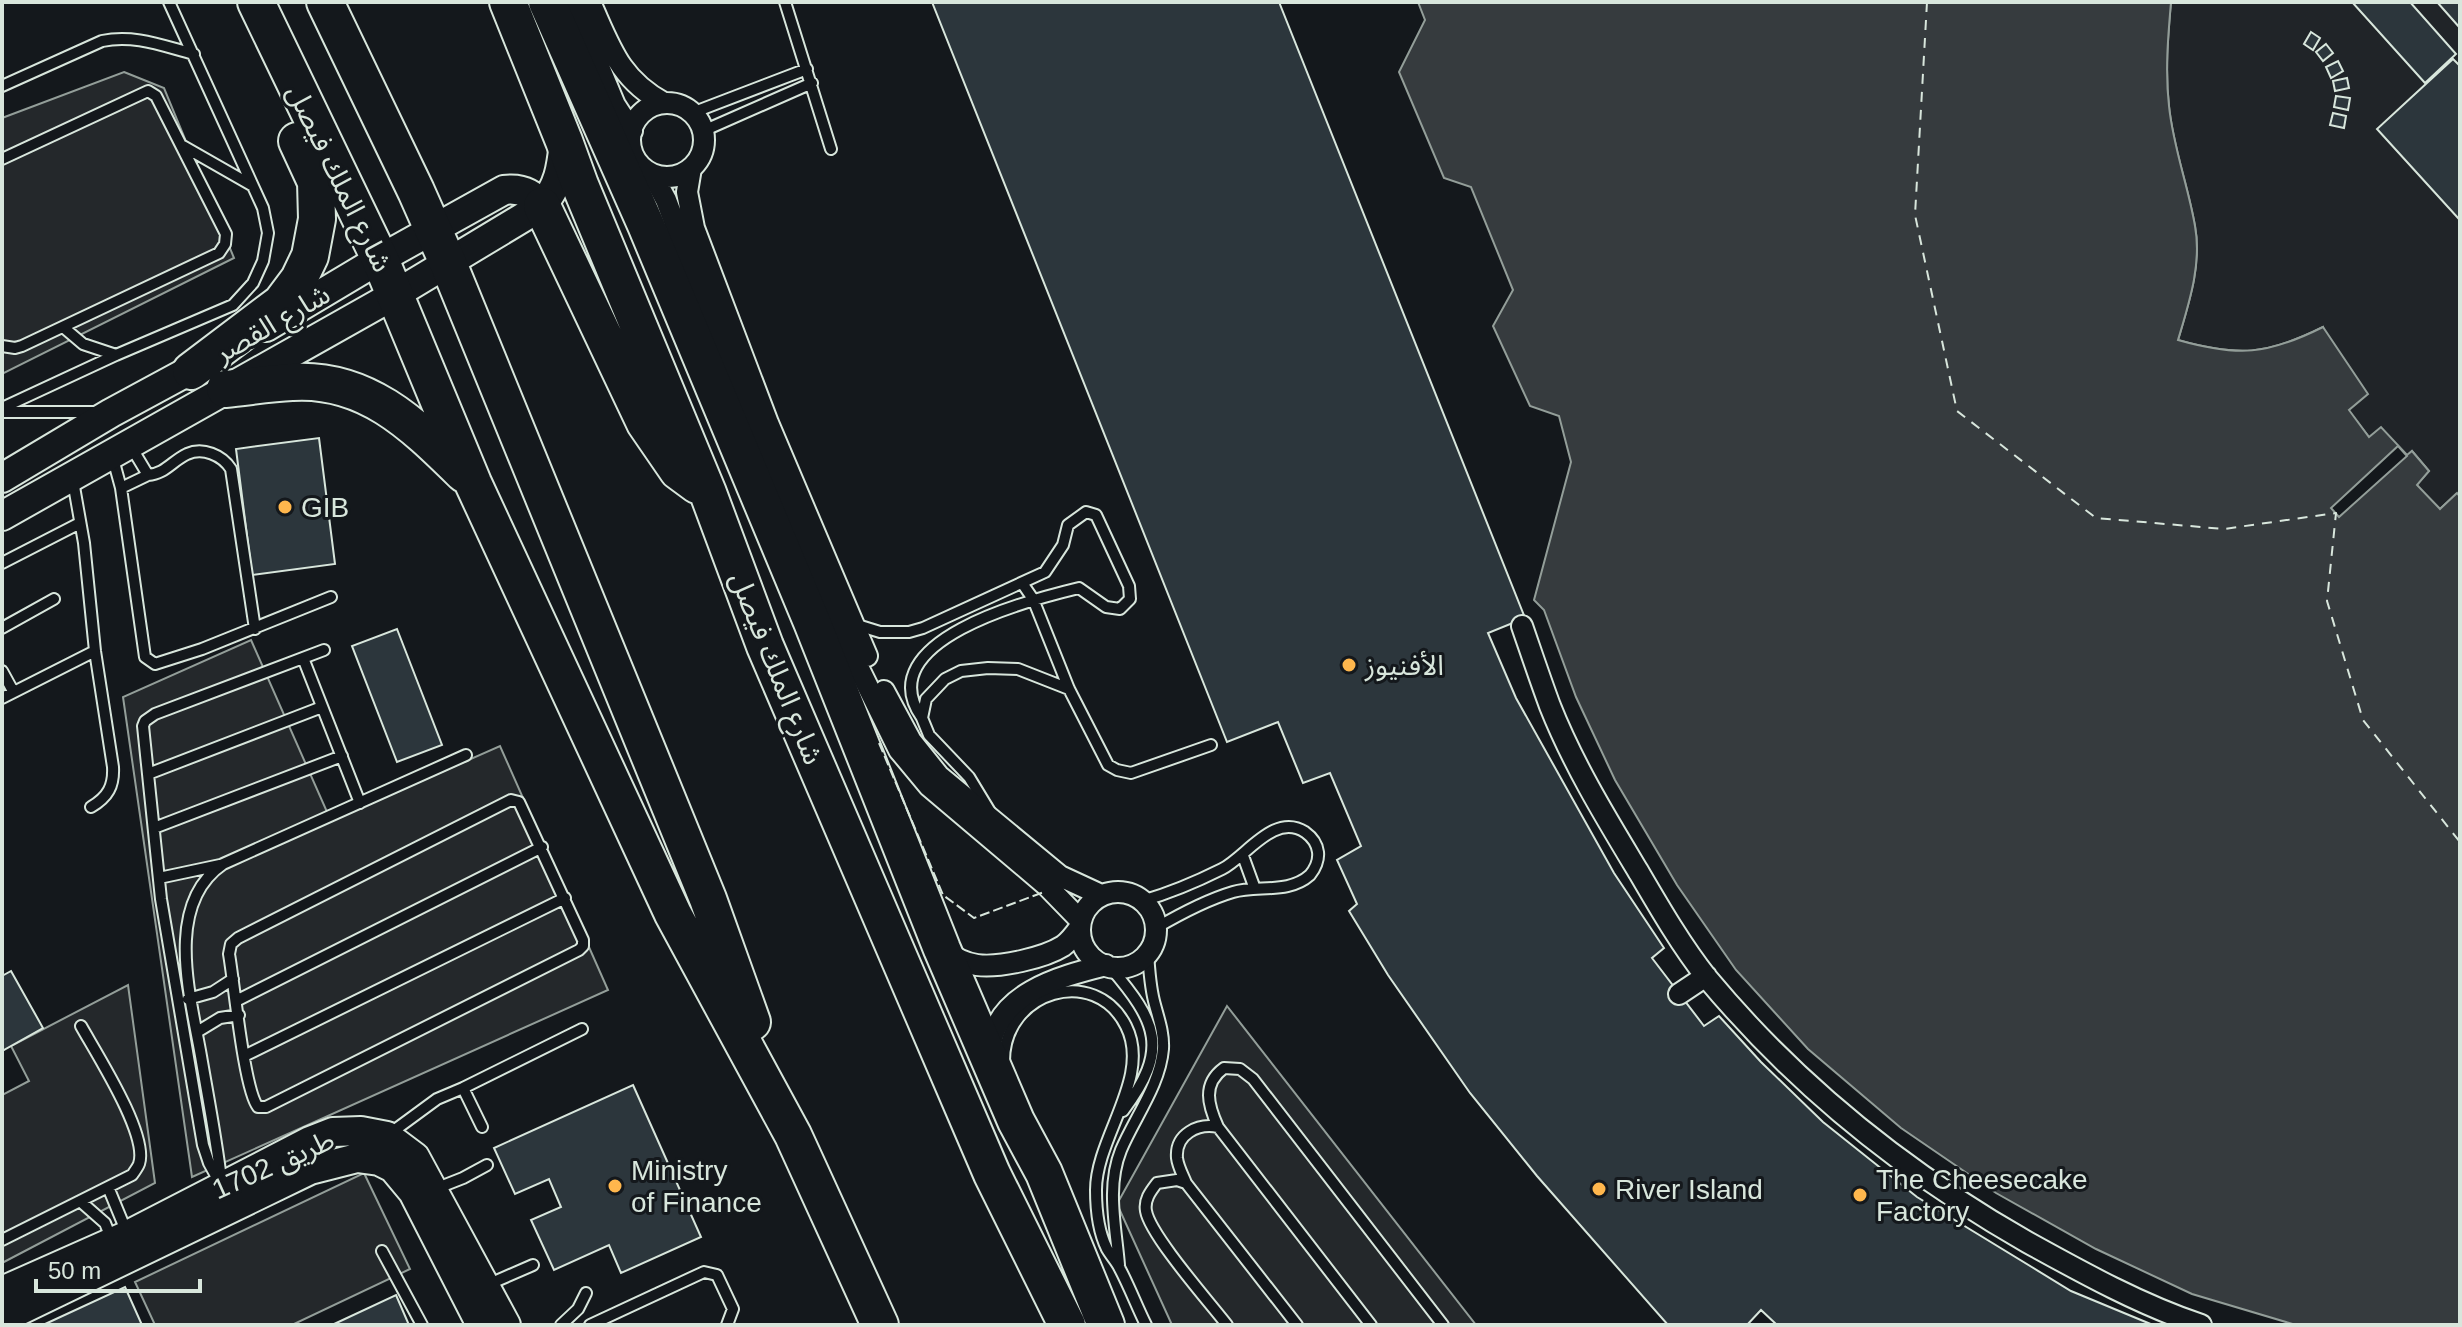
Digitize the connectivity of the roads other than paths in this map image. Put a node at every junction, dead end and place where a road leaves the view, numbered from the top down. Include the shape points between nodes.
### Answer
1 (169, 2) edge
2 (232, 2) edge
3 (256, 2) edge
4 (325, 2) edge
5 (508, 2) edge
6 (547, 2) edge
7 (572, 2) edge
8 (590, 2) edge
9 (785, 2) edge
10 (194, 54) junction
11 (807, 69) junction
12 (812, 83) junction
13 (2, 86) edge
14 (664, 103) junction
15 (698, 122) junction
16 (632, 131) junction
17 (564, 141) junction
18 (182, 145) junction
19 (831, 149) dead end
20 (2, 159) edge
21 (691, 168) junction
22 (652, 174) junction
23 (253, 186) junction
24 (542, 206) junction
25 (433, 230) junction
26 (380, 259) junction
27 (448, 263) junction
28 (396, 294) junction
29 (63, 327) junction
30 (2, 346) edge
31 (116, 355) junction
32 (191, 371) junction
33 (225, 389) junction
34 (2, 410) edge
35 (111, 413) junction
36 (120, 450) junction
37 (148, 475) junction
38 (73, 476) junction
39 (2, 478) edge
40 (473, 483) junction
41 (121, 488) junction
42 (708, 493) junction
43 (2, 516) edge
44 (80, 523) junction
45 (2, 563) edge
46 (1022, 583) junction
47 (331, 597) dead end
48 (54, 599) dead end
49 (1033, 599) junction
50 (853, 623) junction
51 (1522, 626) dead end
52 (2, 628) edge
53 (255, 629) junction
54 (324, 650) dead end
55 (95, 651) junction
56 (303, 658) junction
57 (2, 671) edge
58 (1069, 689) junction
59 (13, 691) junction
60 (2, 698) edge
61 (322, 707) junction
62 (922, 718) junction
63 (1211, 745) dead end
64 (466, 755) dead end
65 (342, 756) junction
66 (148, 774) junction
67 (360, 803) junction
68 (91, 807) dead end
69 (995, 823) junction
70 (154, 828) junction
71 (542, 847) junction
72 (1243, 856) junction
73 (223, 864) junction
74 (159, 878) junction
75 (1255, 889) junction
76 (1101, 895) junction
77 (565, 898) junction
78 (1142, 901) junction
79 (1080, 924) junction
80 (1156, 928) junction
81 (942, 949) junction
82 (1148, 952) junction
83 (1108, 966) junction
84 (1706, 976) junction
85 (233, 979) junction
86 (1679, 994) dead end
87 (1032, 997) junction
88 (191, 999) junction
89 (177, 1001) junction
90 (236, 1001) junction
91 (239, 1015) junction
92 (81, 1026) dead end
93 (582, 1029) dead end
94 (197, 1032) junction
95 (244, 1056) junction
96 (1156, 1059) junction
97 (990, 1061) junction
98 (463, 1088) junction
99 (1016, 1121) junction
100 (1114, 1122) junction
101 (482, 1127) dead end
102 (1218, 1127) junction
103 (793, 1135) junction
104 (387, 1136) junction
105 (487, 1165) dead end
106 (1186, 1183) junction
107 (108, 1187) junction
108 (434, 1190) junction
109 (227, 1196) junction
110 (80, 1201) junction
111 (120, 1239) junction
112 (2, 1240) edge
113 (382, 1251) dead end
114 (533, 1265) dead end
115 (1119, 1267) junction
116 (486, 1286) junction
117 (2, 1291) edge
118 (586, 1293) dead end
119 (2, 1319) edge
120 (575, 1320) edge
121 (422, 1325) edge
122 (481, 1325) edge
123 (506, 1325) edge
124 (561, 1325) edge
125 (590, 1325) edge
126 (727, 1325) edge
127 (880, 1325) edge
128 (1067, 1325) edge
129 (1106, 1325) edge
130 (1146, 1325) edge
131 (1227, 1325) edge
132 (1297, 1325) edge
133 (1371, 1325) edge
134 (1443, 1325) edge
135 (2201, 1325) edge

1 - 10 lane
2 - 32 highway via 316,182 317,219 310,256 281,303
3 - 26 highway, شارع الملك فيصل
4 - 25 highway, شارع الملك فيصل
5 - 17 highway, شارع الملك فيصل
6 - 81 highway via 812,622
7 - 16 street via 615,105
8 - 14 street via 622,70
9 - 11 lane
10 - 13 lane via 115,38
10 - 23 lane
11 - 12 lane
11 - 15 lane
12 - 15 lane
12 - 19 lane
14 - 15 street via 674,104
14 - 16 street via 644,112
15 - 21 street via 702,151
16 - 22 street via 632,151
17 - 24 main road via 554,192
17 - 42 highway, شارع الملك فيصل
18 - 20 lane via 156,96 148,91
18 - 23 lane
18 - 29 lane via 226,234 225,244 219,253
21 - 22 street via 672,177
21 - 50 street via 687,192 694,228 768,423
22 - 79 street via 753,430 893,740 929,786 1046,885
23 - 31 lane via 268,233 253,283 233,305
24 - 25 main road, شارع القصر via 530,194 504,190
24 - 27 main road, شارع القصر
24 - 42 highway via 645,423 678,471
25 - 26 main road, شارع القصر
25 - 27 highway, شارع الملك فيصل
26 - 28 highway, شارع الملك فيصل
26 - 32 main road, شارع القصر
27 - 28 main road, شارع القصر
27 - 103 highway, شارع الملك فيصل via 708,899
28 - 33 main road, شارع القصر
28 - 40 highway, شارع الملك فيصل
29 - 30 lane via 22,346
29 - 31 lane via 83,344
31 - 34 lane
32 - 35 main road, شارع القصر
33 - 36 main road, شارع القصر
33 - 40 highway via 295,381 346,387 390,408
34 - 35 lane
35 - 39 main road, شارع القصر
36 - 37 lane
36 - 38 main road, شارع القصر
36 - 41 lane
37 - 41 lane
37 - 53 lane via 159,475 188,453 220,456 231,469
38 - 43 main road, شارع القصر
38 - 44 lane
40 - 103 highway, شارع الملك فيصل via 673,914
41 - 53 lane via 145,657 155,664
42 - 128 highway, شارع الملك فيصل via 777,675 992,1174
44 - 45 lane
44 - 55 lane
46 - 49 lane
46 - 49 lane via 1045,572 1063,545 1068,525 1086,512 1096,515 1130,599 1120,609 1106,607 1079,588
46 - 50 lane via 909,632 880,632
47 - 53 lane
48 - 52 lane
49 - 58 lane
49 - 62 lane via 954,632 931,648 910,683
50 - 69 street via 911,741 939,776
51 - 84 street via 1551,708 1591,792
54 - 56 lane
55 - 59 lane
55 - 68 lane via 114,777 107,795
56 - 61 lane
56 - 66 lane via 149,716 143,726
57 - 59 lane
58 - 62 lane via 1018,669 974,669 945,679 931,692
58 - 63 lane via 1108,765 1117,770 1131,773
59 - 60 lane
61 - 65 lane
61 - 66 lane
62 - 69 lane via 929,735 969,777
64 - 67 lane
65 - 67 lane
65 - 70 lane
66 - 70 lane
67 - 73 lane
69 - 76 street via 1060,876
70 - 74 lane
71 - 77 lane
71 - 85 lane via 519,802 511,800 238,938 229,954
71 - 90 lane
72 - 75 lane
72 - 75 lane via 1262,836 1285,828 1301,830 1315,842 1318,860 1309,876 1290,885
72 - 78 lane via 1191,884
73 - 74 lane
73 - 88 lane via 212,871 190,912 186,958
74 - 89 lane
75 - 80 lane via 1224,895
76 - 78 street via 1123,892
76 - 79 street
77 - 95 lane
77 - 95 lane via 583,940 579,950 266,1107 255,1104
78 - 80 street
79 - 81 street via 1059,948 1004,964 974,965
79 - 83 street via 1086,951
80 - 82 street
81 - 97 highway
82 - 83 street via 1124,967
82 - 96 lane via 1163,1033
83 - 87 street via 1062,978
83 - 96 lane via 1145,1013
84 - 86 street
84 - 135 street via 1789,1068 1884,1149 1982,1216 2084,1274
85 - 88 lane
85 - 90 lane
87 - 97 street via 1010,1006 1001,1018
87 - 99 lane via 1006,1042 1004,1062
87 - 100 lane via 1079,992 1102,1000 1120,1016 1131,1038 1133,1062
88 - 89 lane
88 - 94 lane
89 - 109 lane via 203,1145
90 - 91 lane
91 - 94 lane via 220,1018
91 - 95 lane
92 - 107 lane via 131,1116 140,1154 132,1175
93 - 98 lane
94 - 109 lane
96 - 100 lane
96 - 115 lane via 1113,1183
97 - 99 highway
98 - 101 lane
98 - 104 lane via 437,1099
99 - 129 highway via 1044,1173
100 - 115 lane via 1100,1158 1096,1191 1100,1229
102 - 106 lane via 1198,1127 1182,1139 1177,1159
102 - 133 lane
102 - 134 lane via 1209,1104 1211,1081 1224,1068 1240,1069
103 - 127 highway, شارع الملك فيصل
104 - 108 main road via 415,1157
104 - 109 main road, طريق 1702 via 333,1132 310,1141
105 - 108 lane
106 - 131 lane via 1157,1183 1145,1208 1158,1237
106 - 132 lane
107 - 110 lane
107 - 111 lane via 122,1225
108 - 116 main road
109 - 111 main road, طريق 1702
109 - 119 main road, طريق 1702
109 - 122 main road, طريق 1702 via 357,1158 393,1168 413,1192
110 - 111 lane
110 - 112 lane
111 - 117 main road, طريق 1702
113 - 121 lane
114 - 116 lane
115 - 130 lane
116 - 123 main road
118 - 120 lane
120 - 124 lane
125 - 126 lane via 704,1272 717,1275 733,1309

